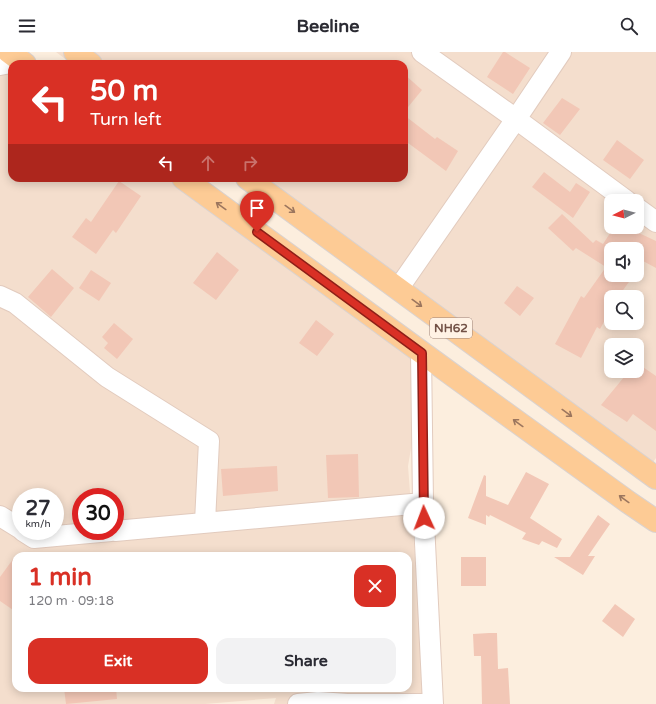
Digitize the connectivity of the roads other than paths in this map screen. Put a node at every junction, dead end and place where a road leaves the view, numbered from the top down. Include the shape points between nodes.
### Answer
1 (75, 52) edge
2 (422, 52) edge
3 (562, 52) edge
4 (86, 60) edge
5 (516, 119) junction
6 (189, 182) edge
7 (252, 182) edge
8 (618, 194) edge
9 (644, 213) edge
10 (656, 222) edge
11 (398, 289) junction
12 (0, 296) edge
13 (422, 353) junction
14 (655, 475) edge
15 (423, 503) junction
16 (0, 516) edge
17 (656, 521) edge
18 (205, 522) junction
19 (12, 524) edge
20 (124, 530) edge
21 (318, 703) edge
22 (298, 704) edge
23 (433, 704) edge

1 - 4 main road
2 - 5 street
3 - 5 street
5 - 8 street
5 - 11 street
13 -> 6 main road, NH62
7 -> 11 main road, NH62
9 - 10 street
11 -> 14 main road, NH62
12 - 18 street via 14,303 107,377 209,441
13 - 15 street
17 -> 13 main road, NH62
15 - 18 street
15 - 23 street
16 - 19 street
18 - 20 street
21 - 22 street
21 - 23 street

